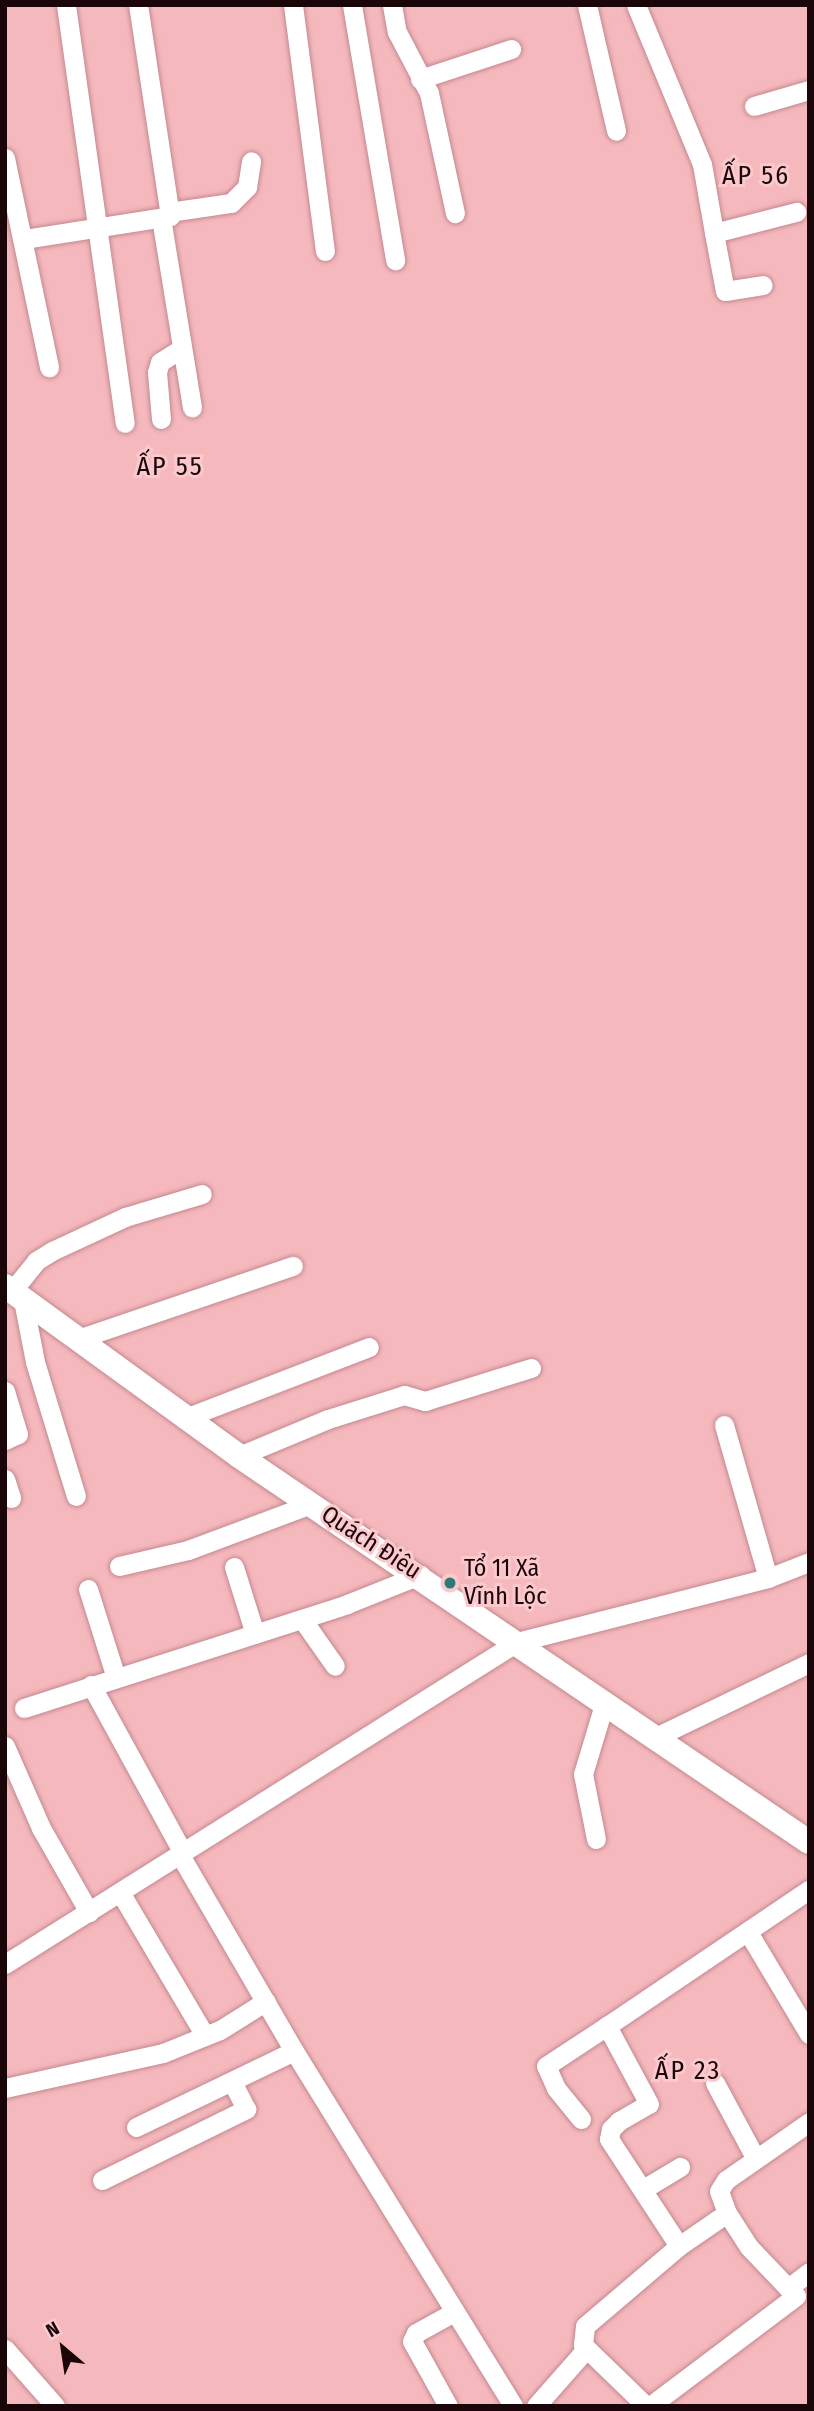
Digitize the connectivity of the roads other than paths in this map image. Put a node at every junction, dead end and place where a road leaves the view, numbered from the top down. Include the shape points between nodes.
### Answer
1 (66, 5) edge
2 (138, 5) edge
3 (293, 5) edge
4 (352, 5) edge
5 (392, 5) edge
6 (587, 5) edge
7 (636, 5) edge
8 (511, 49) dead end
9 (420, 79) junction
10 (809, 90) edge
11 (754, 106) dead end
12 (616, 131) dead end
13 (5, 158) edge
14 (251, 161) dead end
15 (11, 203) edge
16 (455, 212) dead end
17 (796, 212) dead end
18 (165, 215) junction
19 (95, 228) junction
20 (714, 233) junction
21 (25, 239) junction
22 (325, 251) dead end
23 (395, 260) dead end
24 (763, 285) dead end
25 (181, 349) junction
26 (49, 367) dead end
27 (192, 407) dead end
28 (161, 419) dead end
29 (125, 423) dead end
30 (202, 1194) dead end
31 (293, 1266) dead end
32 (13, 1292) edge
33 (78, 1339) junction
34 (369, 1347) dead end
35 (531, 1367) dead end
36 (5, 1391) edge
37 (185, 1418) junction
38 (724, 1425) dead end
39 (5, 1440) edge
40 (239, 1456) junction
41 (5, 1479) edge
42 (76, 1496) dead end
43 (11, 1498) dead end
44 (312, 1504) junction
45 (809, 1562) edge
46 (119, 1566) dead end
47 (234, 1567) dead end
48 (420, 1575) junction
49 (768, 1577) junction
50 (88, 1589) dead end
51 (302, 1619) junction
52 (255, 1634) junction
53 (517, 1642) junction
54 (809, 1663) edge
55 (335, 1667) dead end
56 (116, 1678) junction
57 (91, 1685) junction
58 (605, 1701) junction
59 (24, 1708) dead end
60 (658, 1737) junction
61 (5, 1746) edge
62 (596, 1839) dead end
63 (809, 1842) edge
64 (182, 1854) junction
65 (809, 1890) edge
66 (120, 1892) junction
67 (89, 1912) junction
68 (748, 1932) junction
69 (5, 1964) edge
70 (266, 2001) junction
71 (607, 2026) junction
72 (809, 2034) edge
73 (205, 2036) junction
74 (294, 2052) junction
75 (232, 2081) junction
76 (715, 2083) dead end
77 (5, 2088) edge
78 (581, 2119) dead end
79 (809, 2122) edge
80 (136, 2127) dead end
81 (756, 2159) junction
82 (680, 2167) dead end
83 (102, 2180) dead end
84 (645, 2189) junction
85 (727, 2213) junction
86 (679, 2246) junction
87 (809, 2272) edge
88 (796, 2296) dead end
89 (454, 2312) junction
90 (5, 2348) edge
91 (586, 2349) junction
92 (55, 2406) edge
93 (448, 2406) edge
94 (513, 2406) edge
95 (536, 2406) edge
96 (648, 2406) edge

1 - 19 street
2 - 18 street
3 - 22 street
4 - 23 street
5 - 9 street via 397,32
6 - 12 street
7 - 20 street via 698,154
8 - 9 street
9 - 16 street via 429,93
10 - 11 street
13 - 15 street
14 - 18 street via 247,187 231,203
15 - 21 street
17 - 20 street
18 - 19 street
18 - 25 street
19 - 21 street
19 - 29 street
20 - 24 street via 725,291
21 - 26 street
25 - 27 street
25 - 28 street via 160,362 157,372
30 - 32 street via 125,1217 52,1251 36,1261
31 - 33 street
32 - 33 main road, Quách Điêu
32 - 42 street
33 - 37 main road, Quách Điêu
34 - 37 street
35 - 40 street via 425,1401 404,1395 328,1419
36 - 39 street via 18,1434
37 - 40 main road, Quách Điêu
38 - 49 street
40 - 44 main road, Quách Điêu
41 - 43 street
44 - 46 street via 188,1550
44 - 48 main road, Quách Điêu
45 - 49 street
47 - 52 street
48 - 51 street
48 - 53 main road, Quách Điêu
49 - 53 street
50 - 56 street
51 - 52 street
51 - 55 street
52 - 56 street
53 - 58 main road, Quách Điêu
53 - 64 street
54 - 60 street
56 - 57 street
57 - 59 street
57 - 64 street
58 - 60 main road, Quách Điêu
58 - 62 street via 583,1774
60 - 63 main road, Quách Điêu
61 - 67 street via 41,1828
64 - 66 street
64 - 70 street
65 - 68 street
66 - 67 street
66 - 73 street
67 - 69 street
68 - 71 street
68 - 72 street
70 - 73 street
70 - 74 street
71 - 78 street via 546,2066 556,2088
71 - 84 street via 649,2104 619,2121 609,2139
73 - 77 street via 163,2053
74 - 75 street
74 - 89 street
75 - 80 street
75 - 83 street via 246,2109
76 - 81 street
79 - 81 street
81 - 85 street via 723,2183 720,2198
82 - 84 street
84 - 86 street
85 - 86 street
85 - 87 street via 749,2247 788,2288
86 - 91 street via 585,2326
88 - 96 street
89 - 93 street via 416,2333 412,2340
89 - 94 street
90 - 92 street
91 - 95 street
91 - 96 street

